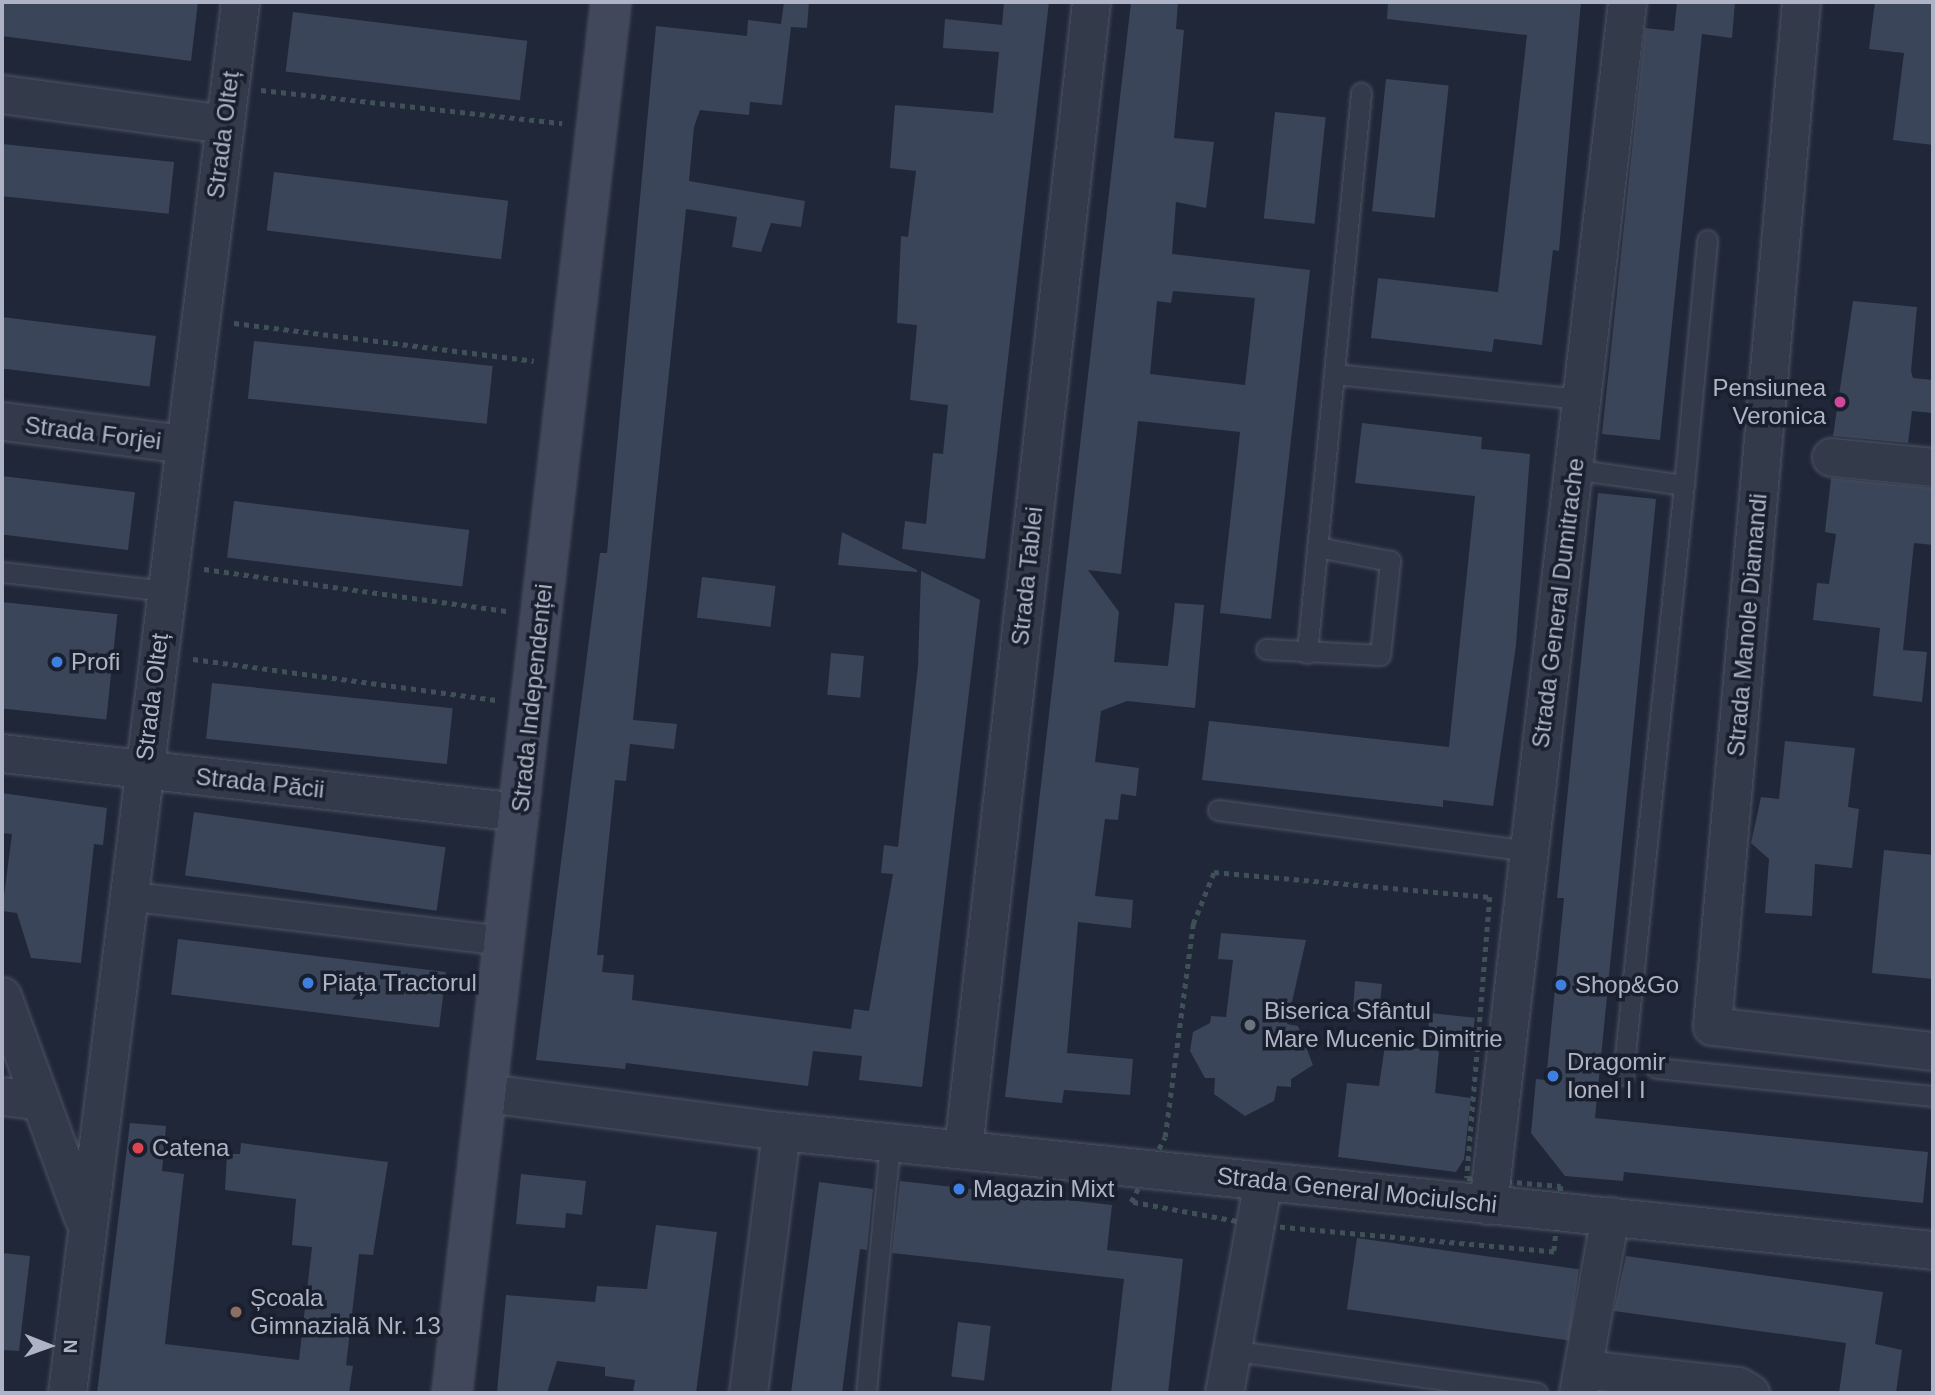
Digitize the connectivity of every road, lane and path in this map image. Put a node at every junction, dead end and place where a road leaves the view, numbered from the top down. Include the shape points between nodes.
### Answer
1 (240, 2) edge
2 (611, 2) edge
3 (1091, 2) edge
4 (1627, 2) edge
5 (1801, 2) edge
6 (229, 86) junction
7 (1362, 93) dead end
8 (2, 94) edge
9 (225, 124) junction
10 (597, 126) junction
11 (1707, 240) dead end
12 (200, 319) junction
13 (570, 365) junction
14 (1334, 374) junction
15 (1581, 399) junction
16 (2, 421) edge
17 (184, 444) junction
18 (1831, 457) dead end
19 (1933, 467) edge
20 (1573, 469) junction
21 (1684, 485) junction
22 (1317, 547) junction
23 (2, 572) edge
24 (167, 578) junction
25 (541, 616) junction
26 (1266, 649) dead end
27 (1307, 653) junction
28 (157, 655) junction
29 (531, 705) junction
30 (2, 753) edge
31 (142, 770) junction
32 (1219, 810) dead end
33 (519, 812) junction
34 (1529, 850) junction
35 (127, 896) junction
36 (503, 941) junction
37 (2, 996) edge
38 (1933, 1051) edge
39 (1656, 1068) dead end
40 (1623, 1075) dead end
41 (487, 1093) junction
42 (2, 1096) edge
43 (1933, 1096) edge
44 (40, 1101) junction
45 (781, 1131) junction
46 (890, 1142) junction
47 (963, 1149) junction
48 (1152, 1166) junction
49 (1263, 1181) junction
50 (1490, 1193) junction
51 (1559, 1211) junction
52 (1610, 1216) junction
53 (85, 1225) junction
54 (1256, 1225) junction
55 (1933, 1250) edge
56 (1236, 1351) junction
57 (1580, 1381) edge
58 (67, 1393) edge
59 (452, 1393) edge
60 (748, 1393) edge
61 (866, 1393) edge
62 (1224, 1393) edge
63 (1537, 1393) edge
64 (1750, 1393) edge

1 - 6 street, Strada Olteț
2 - 10 main road, Strada Independenței
3 - 47 street, Strada Tablei
4 - 15 street, Strada General Dumitrache
5 - 38 street, Strada Manole Diamandi via 1712,1026
6 - 9 street, Strada Olteț
6 - 10 path
7 - 14 lane
8 - 9 street
9 - 12 street, Strada Olteț
10 - 13 main road, Strada Independenței
11 - 21 lane
12 - 13 path
12 - 17 street, Strada Olteț
13 - 25 main road, Strada Independenței
14 - 15 lane
14 - 22 lane
15 - 20 street, Strada General Dumitrache
16 - 17 street, Strada Forjei
17 - 24 street, Strada Olteț
18 - 19 street
20 - 21 lane
20 - 34 street, Strada General Dumitrache
21 - 40 lane
22 - 27 lane
22 - 27 lane via 1382,555 1393,575 1380,655
23 - 24 lane
24 - 25 path
24 - 28 street, Strada Olteț
25 - 29 main road, Strada Independenței
26 - 27 lane
28 - 29 path
28 - 31 street, Strada Olteț
29 - 33 main road, Strada Independenței
30 - 31 street, Strada Păcii
31 - 33 street, Strada Păcii
31 - 35 street, Strada Olteț
32 - 34 lane
33 - 36 main road, Strada Independenței
34 - 50 street, Strada General Dumitrache
35 - 36 street
35 - 53 street, Strada Olteț
36 - 41 main road, Strada Independenței
37 - 44 street
39 - 43 lane
41 - 45 street, Strada General Mociulschi
41 - 59 main road, Strada Independenței
42 - 44 street
44 - 53 street
45 - 46 street, Strada General Mociulschi
45 - 60 street
46 - 47 street, Strada General Mociulschi
46 - 61 lane
47 - 48 street, Strada General Mociulschi
48 - 49 street, Strada General Mociulschi
48 - 50 path via 1166,1137 1193,924 1214,872 1490,897 1467,1178
48 - 54 path via 1131,1202
49 - 50 street, Strada General Mociulschi
49 - 54 street
50 - 51 street, Strada General Mociulschi
50 - 51 path via 1562,1186
51 - 52 street, Strada General Mociulschi
51 - 54 path via 1554,1252
52 - 55 street, Strada General Mociulschi
52 - 57 street
53 - 58 street, Strada Olteț
54 - 56 street
56 - 62 street
56 - 63 lane
57 - 64 street via 1738,1385

